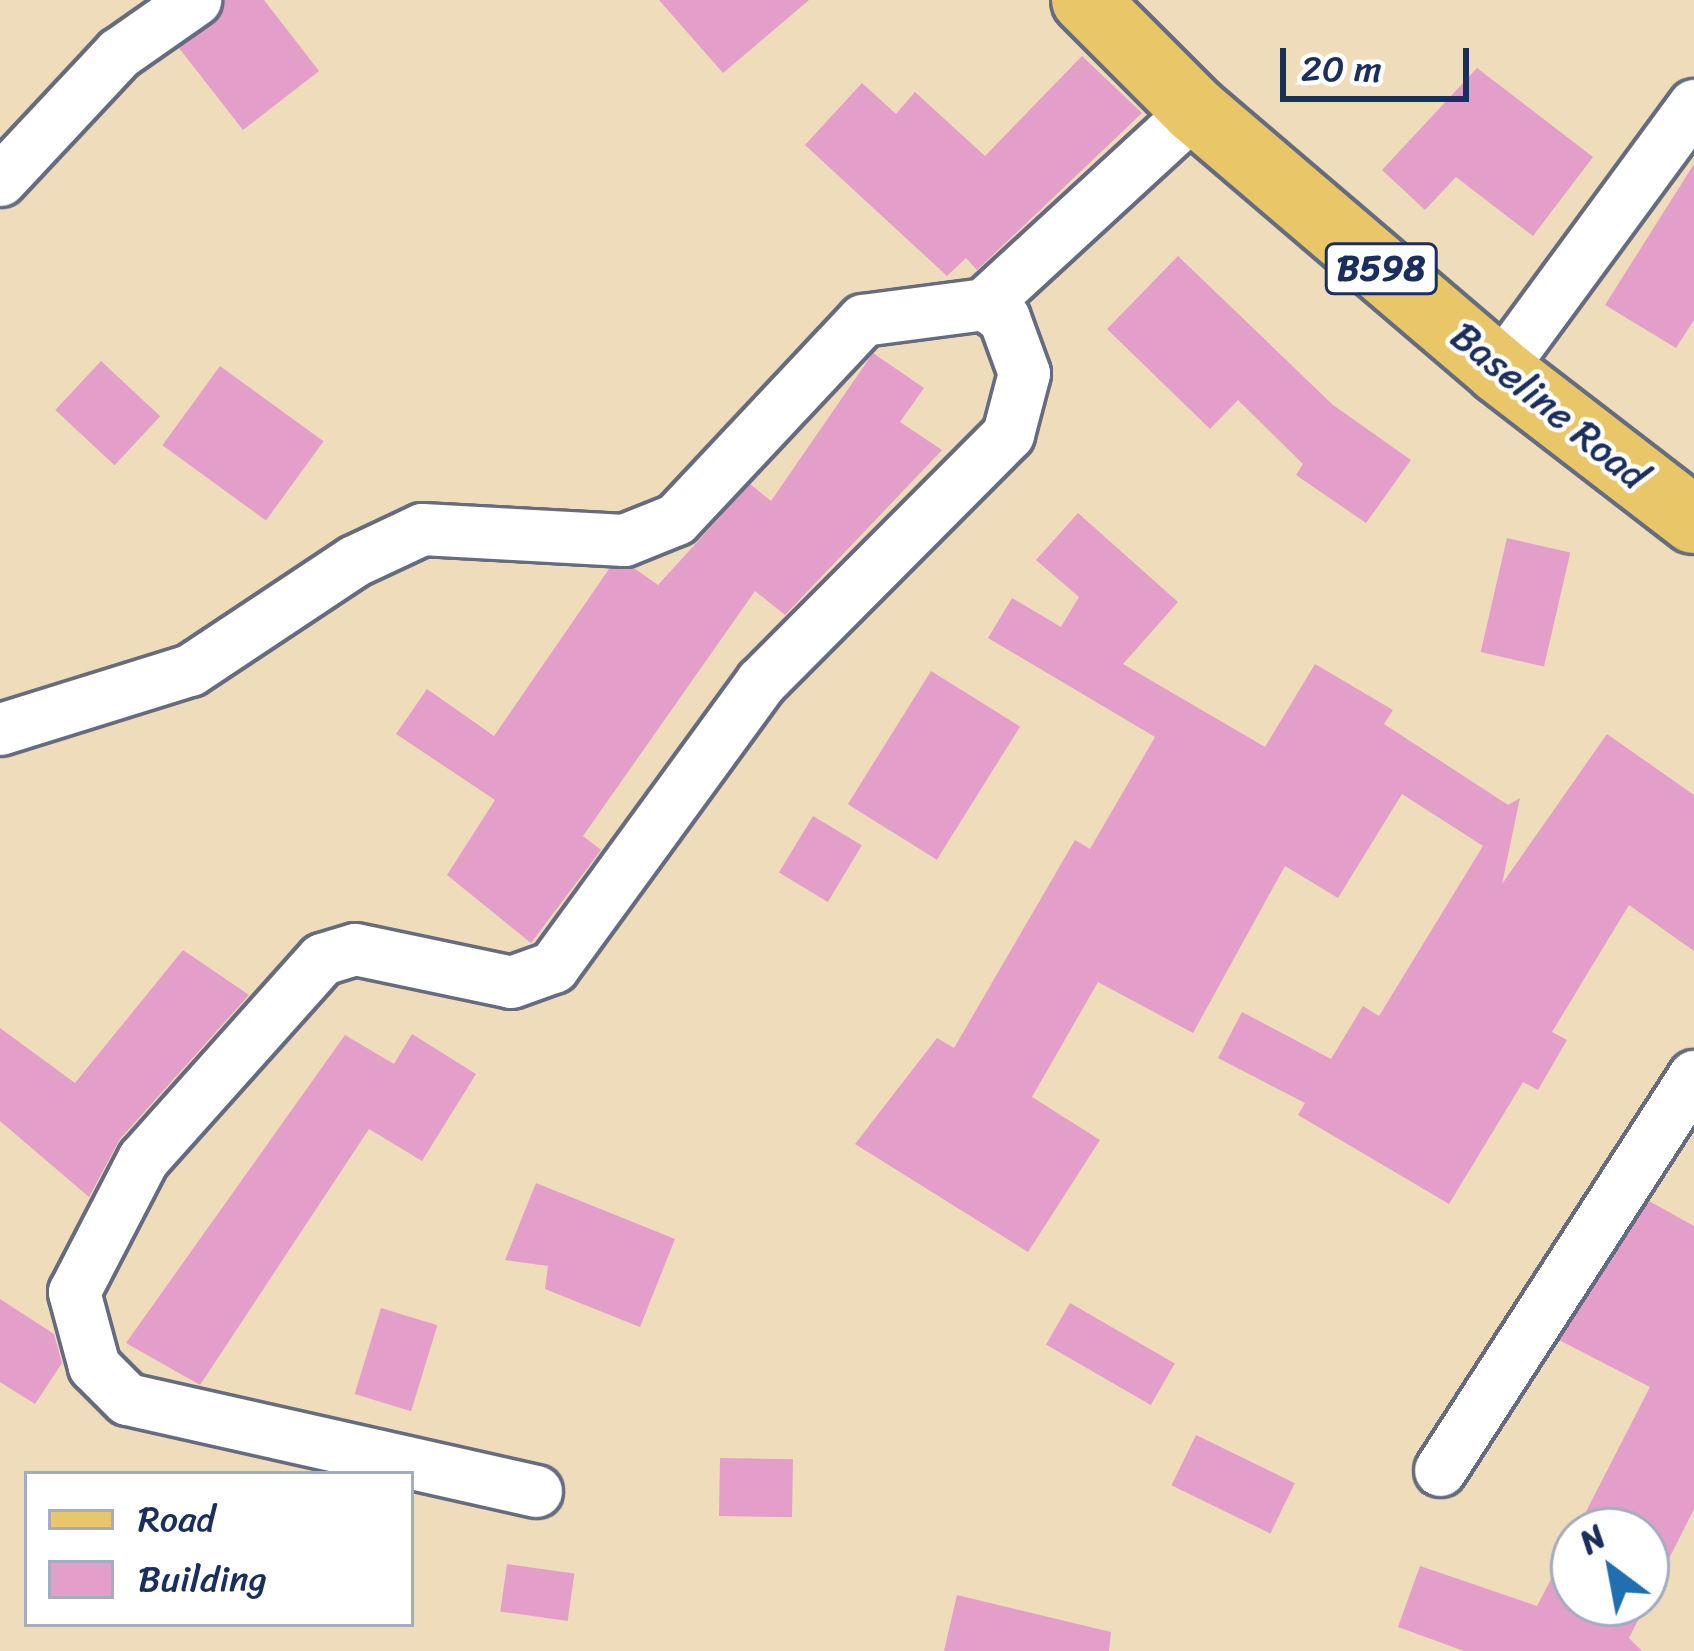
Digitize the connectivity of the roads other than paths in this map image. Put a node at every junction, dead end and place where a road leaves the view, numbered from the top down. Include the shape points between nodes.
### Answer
1 (195, 0) edge
2 (1085, 0) edge
3 (1694, 105) edge
4 (1195, 110) junction
5 (0, 180) edge
6 (984, 304) junction
7 (1499, 370) junction
8 (1694, 520) edge
9 (0, 729) edge
10 (1694, 1076) edge
11 (1440, 1470) dead end
12 (536, 1491) dead end

1 - 5 street via 119,53
2 - 4 main road, Baseline Road / B598
3 - 7 street
4 - 6 street
4 - 7 main road, Baseline Road / B598
6 - 9 street via 863,320 676,519 624,540 422,529 354,560 190,670
6 - 12 street via 1004,318 1024,373 1008,434 761,682 553,967 511,982 355,949 322,959 142,1159 74,1292 94,1366 127,1400
7 - 8 main road, Baseline Road / B598
10 - 11 street

